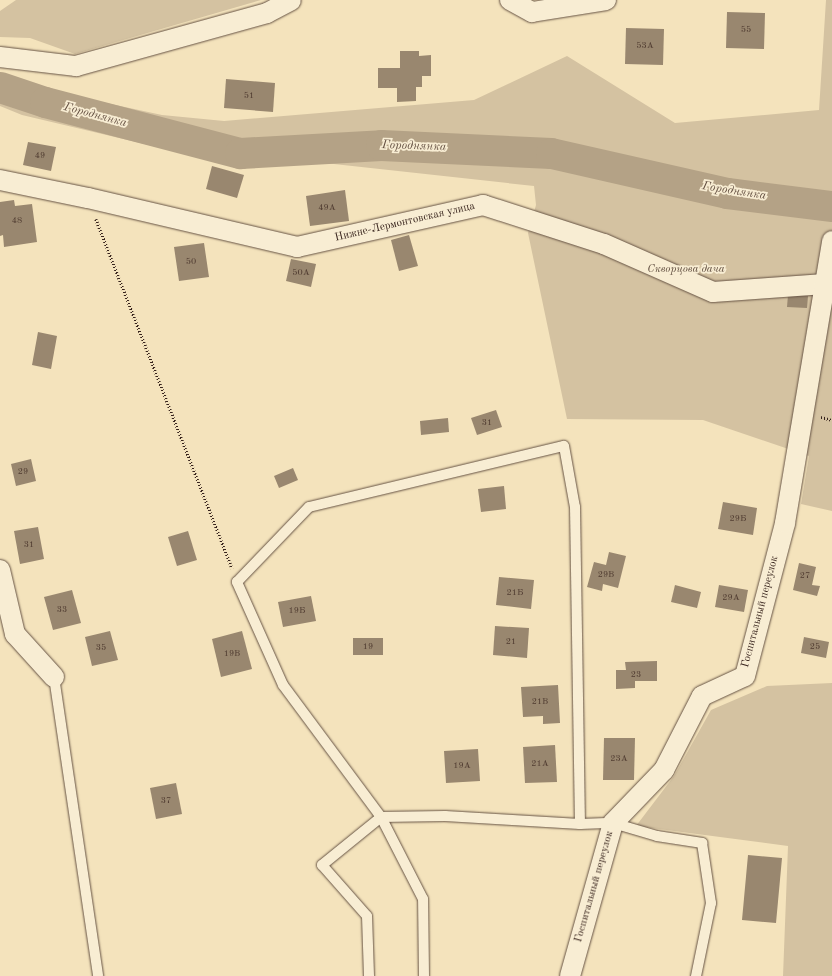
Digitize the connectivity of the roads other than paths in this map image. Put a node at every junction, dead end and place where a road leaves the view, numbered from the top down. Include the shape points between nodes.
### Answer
1 (291, 0) edge
2 (510, 0) edge
3 (606, 0) edge
4 (0, 57) edge
5 (0, 180) edge
6 (832, 241) edge
7 (825, 284) junction
8 (0, 570) edge
9 (54, 676) joint
10 (381, 817) junction
11 (613, 823) junction
12 (580, 824) junction
13 (98, 976) edge
14 (368, 976) edge
15 (424, 976) edge
16 (570, 976) edge
17 (696, 976) edge

1 - 4 street via 267,13 76,66
2 - 3 street via 532,12
5 - 7 street, Нижне-Лермонтовская улица via 297,247 483,205 604,244 713,292
6 - 7 street
7 - 11 street, Госпитальный переулок via 785,523 745,676 702,696 664,770
8 - 9 street via 15,634
9 - 13 lane
10 - 12 lane via 445,816
10 - 12 lane via 283,685 237,582 309,507 564,446 575,507
10 - 14 lane via 322,864 367,916
10 - 15 lane via 423,899
11 - 12 lane
11 - 16 street, Госпитальный переулок
11 - 17 lane via 657,836 702,844 711,903

